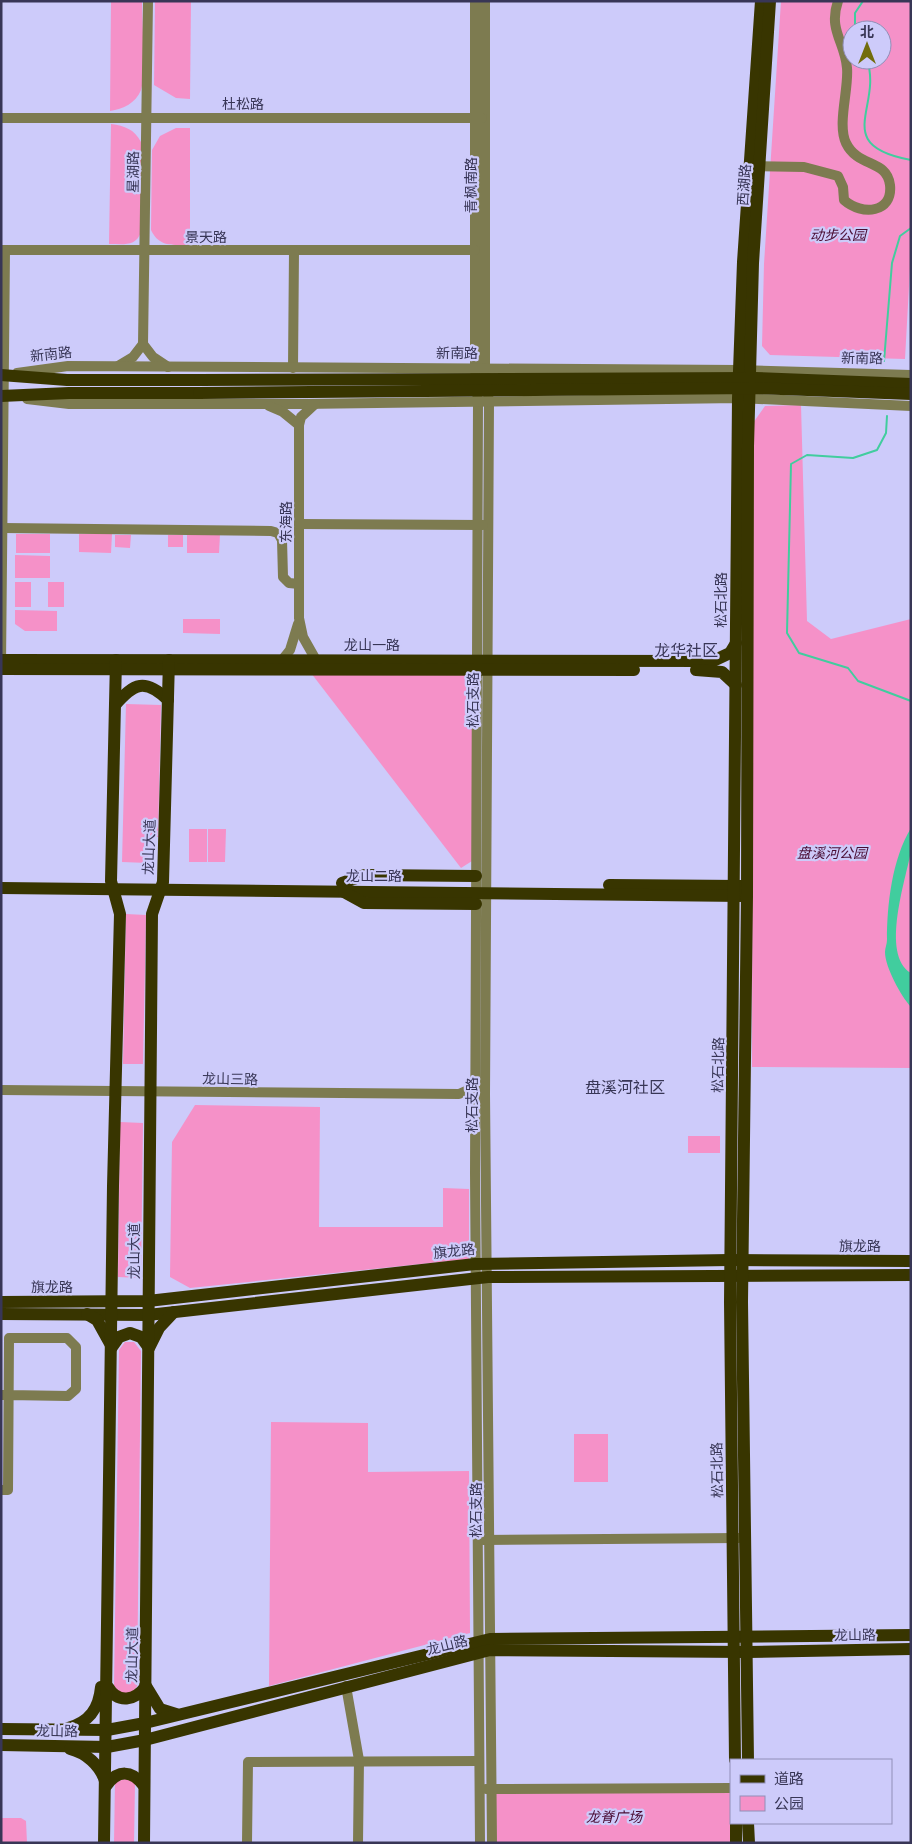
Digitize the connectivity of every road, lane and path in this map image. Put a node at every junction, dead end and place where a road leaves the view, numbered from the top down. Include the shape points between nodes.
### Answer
1 (148, 1) edge
2 (475, 1) edge
3 (485, 1) edge
4 (761, 1) edge
5 (770, 1) edge
6 (838, 1) edge
7 (147, 117) junction
8 (1, 118) edge
9 (480, 118) junction
10 (755, 166) junction
11 (3, 250) edge
12 (145, 250) junction
13 (475, 250) junction
14 (294, 251) junction
15 (144, 344) junction
16 (118, 366) junction
17 (168, 367) junction
18 (292, 368) junction
19 (480, 368) junction
20 (744, 370) junction
21 (911, 374) edge
22 (2, 375) edge
23 (911, 384) edge
24 (911, 394) edge
25 (3, 396) edge
26 (744, 398) junction
27 (483, 402) junction
28 (262, 404) junction
29 (315, 404) junction
30 (911, 406) edge
31 (3, 417) edge
32 (299, 425) junction
33 (299, 524) junction
34 (482, 524) junction
35 (3, 528) junction
36 (299, 584) junction
37 (299, 637) junction
38 (736, 643) junction
39 (1, 660) edge
40 (282, 660) junction
41 (316, 660) junction
42 (116, 664) junction
43 (481, 664) junction
44 (169, 665) junction
45 (1, 667) edge
46 (736, 685) junction
47 (168, 700) junction
48 (115, 705) junction
49 (1, 880) edge
50 (113, 885) junction
51 (161, 886) junction
52 (342, 887) junction
53 (1, 888) edge
54 (479, 889) junction
55 (741, 891) junction
56 (475, 1084) junction
57 (1, 1090) edge
58 (115, 1091) junction
59 (150, 1092) junction
60 (459, 1094) junction
61 (475, 1106) junction
62 (736, 1260) junction
63 (911, 1261) edge
64 (481, 1263) junction
65 (737, 1274) junction
66 (911, 1275) edge
67 (475, 1277) junction
68 (488, 1277) junction
69 (148, 1301) junction
70 (1, 1302) edge
71 (112, 1308) junction
72 (174, 1312) junction
73 (1, 1314) edge
74 (87, 1314) junction
75 (148, 1315) junction
76 (112, 1347) junction
77 (149, 1348) junction
78 (5, 1395) edge
79 (1, 1490) edge
80 (739, 1538) junction
81 (477, 1540) junction
82 (490, 1540) junction
83 (911, 1635) edge
84 (740, 1637) junction
85 (484, 1646) junction
86 (911, 1649) edge
87 (741, 1652) junction
88 (108, 1663) junction
89 (146, 1686) junction
90 (346, 1686) junction
91 (108, 1687) junction
92 (184, 1714) junction
93 (145, 1723) junction
94 (1, 1729) edge
95 (58, 1730) junction
96 (107, 1730) junction
97 (145, 1740) junction
98 (1, 1745) edge
99 (53, 1746) junction
100 (107, 1747) junction
101 (736, 1759) edge
102 (748, 1759) edge
103 (359, 1760) junction
104 (479, 1761) junction
105 (106, 1786) junction
106 (144, 1786) junction
107 (730, 1788) edge
108 (480, 1789) junction
109 (491, 1789) junction
110 (736, 1824) edge
111 (748, 1824) edge
112 (104, 1843) edge
113 (144, 1843) edge
114 (247, 1843) edge
115 (358, 1843) edge
116 (480, 1843) edge
117 (492, 1843) edge
118 (736, 1843) edge
119 (749, 1843) edge

1 - 7 street, 星湖路
2 - 9 street, 青枫南路
3 - 9 street, 青枫南路
4 - 10 main road, 西湖路
5 - 10 main road, 西湖路
6 - 10 street via 834,26 847,66 845,140 851,153 882,168 888,176 887,202 865,211 853,208 844,200 838,176 804,167
7 - 8 street, 杜松路
7 - 9 street, 杜松路
7 - 12 street, 星湖路
9 - 13 street, 青枫南路
9 - 19 street, 青枫南路
10 - 20 main road, 西湖路 via 753,263
11 - 12 street, 景天路
11 - 22 street
12 - 14 street, 景天路
12 - 15 street, 星湖路
13 - 14 street, 景天路
13 - 19 street, 青枫南路
14 - 18 street
15 - 16 street via 133,357
15 - 17 street
16 - 17 street, 新南路
16 - 22 street, 新南路 via 68,366
17 - 18 street, 新南路
18 - 19 street, 新南路
19 - 20 street, 新南路
19 - 27 street, 松石支路
20 - 21 street, 新南路
20 - 26 main road, 松石北路
22 - 23 main road, 新南路, bridge via 67,380 755,378
22 - 25 street
24 - 25 main road, bridge via 754,388
25 - 28 street via 69,404
25 - 31 street
26 - 27 street
26 - 30 street
26 - 38 main road, 松石北路
26 - 55 main road, 松石北路
27 - 29 street
27 - 34 street, 松石支路
28 - 29 street
28 - 32 street via 283,412
29 - 32 street via 301,416
31 - 35 street
32 - 33 street, 东海路
33 - 34 street
33 - 36 street, 东海路
34 - 43 street, 松石支路
35 - 36 street via 271,531 278,533 282,540 283,578 288,583
35 - 39 street
36 - 37 street, 东海路
37 - 40 street
37 - 41 street
38 - 43 main road, 龙山一路 via 730,653 713,661
38 - 46 main road, 松石北路
39 - 42 main road, 龙山一路
39 - 45 street
40 - 41 main road, 龙山一路
40 - 44 main road, 龙山一路
41 - 43 main road, 龙山一路
42 - 44 main road, 龙山一路
42 - 45 main road, 龙山一路
42 - 48 main road, 龙山大道
43 - 44 main road, 龙山一路
43 - 46 main road, 龙山一路 via 713,670 729,676
43 - 54 street, 松石支路
44 - 47 main road, 龙山大道
46 - 55 main road, 松石北路
47 - 48 main road via 148,686 137,686 126,692
47 - 51 main road, 龙山大道
48 - 50 main road, 龙山大道
49 - 50 main road, 龙山二路
50 - 51 main road, 龙山二路
50 - 53 main road, 龙山二路
50 - 58 main road, 龙山大道 via 120,914
51 - 52 main road, 龙山二路
51 - 59 main road, 龙山大道 via 152,914
52 - 54 main road, 龙山二路
52 - 54 main road via 364,903
54 - 55 main road, 龙山二路
54 - 56 street, 松石支路
54 - 64 street, 松石支路
55 - 62 main road, 松石北路
56 - 60 street
56 - 61 street, 松石支路
57 - 58 street, 龙山三路
58 - 59 street, 龙山三路
58 - 71 main road, 龙山大道
59 - 60 street, 龙山三路
59 - 69 main road, 龙山大道
60 - 61 street
61 - 64 street, 松石支路
62 - 63 main road, 旗龙路
62 - 64 main road, 旗龙路
62 - 65 main road, 松石北路
64 - 67 street, 松石支路
64 - 68 street, 松石支路
64 - 69 main road, 旗龙路
65 - 66 main road
65 - 68 main road
65 - 80 main road, 松石北路
67 - 68 main road
67 - 72 main road
67 - 81 street, 松石支路
68 - 82 street, 松石支路
69 - 71 main road, 旗龙路
69 - 75 main road, 龙山大道
70 - 71 main road, 旗龙路
71 - 74 main road
71 - 75 main road
71 - 76 main road, 龙山大道
72 - 75 main road
72 - 77 main road via 159,1328
73 - 74 main road
74 - 76 main road via 97,1320
75 - 77 main road, 龙山大道
76 - 77 main road via 119,1337 130,1333 141,1337
76 - 88 main road, 龙山大道
77 - 89 main road, 龙山大道
78 - 78 street via 9,1338 67,1338 76,1346 76,1389 68,1396
78 - 79 street via 8,1490
80 - 82 street
80 - 84 main road, 松石北路
81 - 82 street
81 - 85 street, 松石支路
82 - 85 street, 松石支路
83 - 84 main road, 龙山路
84 - 85 main road, 龙山路
84 - 87 main road, 松石北路
85 - 87 main road, 龙山路
85 - 90 main road, 龙山路
85 - 92 main road, 龙山路
85 - 104 street, 松石支路
85 - 109 street, 松石支路
86 - 87 main road, 龙山路
87 - 101 main road, 松石北路
87 - 102 main road, 松石北路
88 - 91 main road, 龙山大道
88 - 95 main road via 95,1712 79,1724
89 - 91 main road via 137,1696 124,1699 114,1695
89 - 92 main road via 160,1709 171,1714
89 - 93 main road, 龙山大道
90 - 97 main road, 龙山路
90 - 103 street
91 - 96 main road, 龙山大道
92 - 93 main road, 龙山路
93 - 96 main road, 龙山路
93 - 97 main road, 龙山大道
94 - 95 main road, 龙山路
95 - 96 main road, 龙山路
96 - 100 main road, 龙山大道
97 - 100 main road, 龙山路
97 - 106 main road, 龙山大道
98 - 99 main road, 龙山路
99 - 100 main road, 龙山路
99 - 105 main road via 86,1756 98,1767
100 - 105 main road, 龙山大道
103 - 104 street
103 - 114 street via 248,1762
103 - 115 street
104 - 108 street, 松石支路
105 - 106 main road via 115,1775 124,1772 138,1778
105 - 112 main road, 龙山大道
106 - 113 main road, 龙山大道
107 - 109 street
108 - 109 street
108 - 116 street, 松石支路
109 - 117 street, 松石支路
110 - 118 main road
111 - 119 main road

